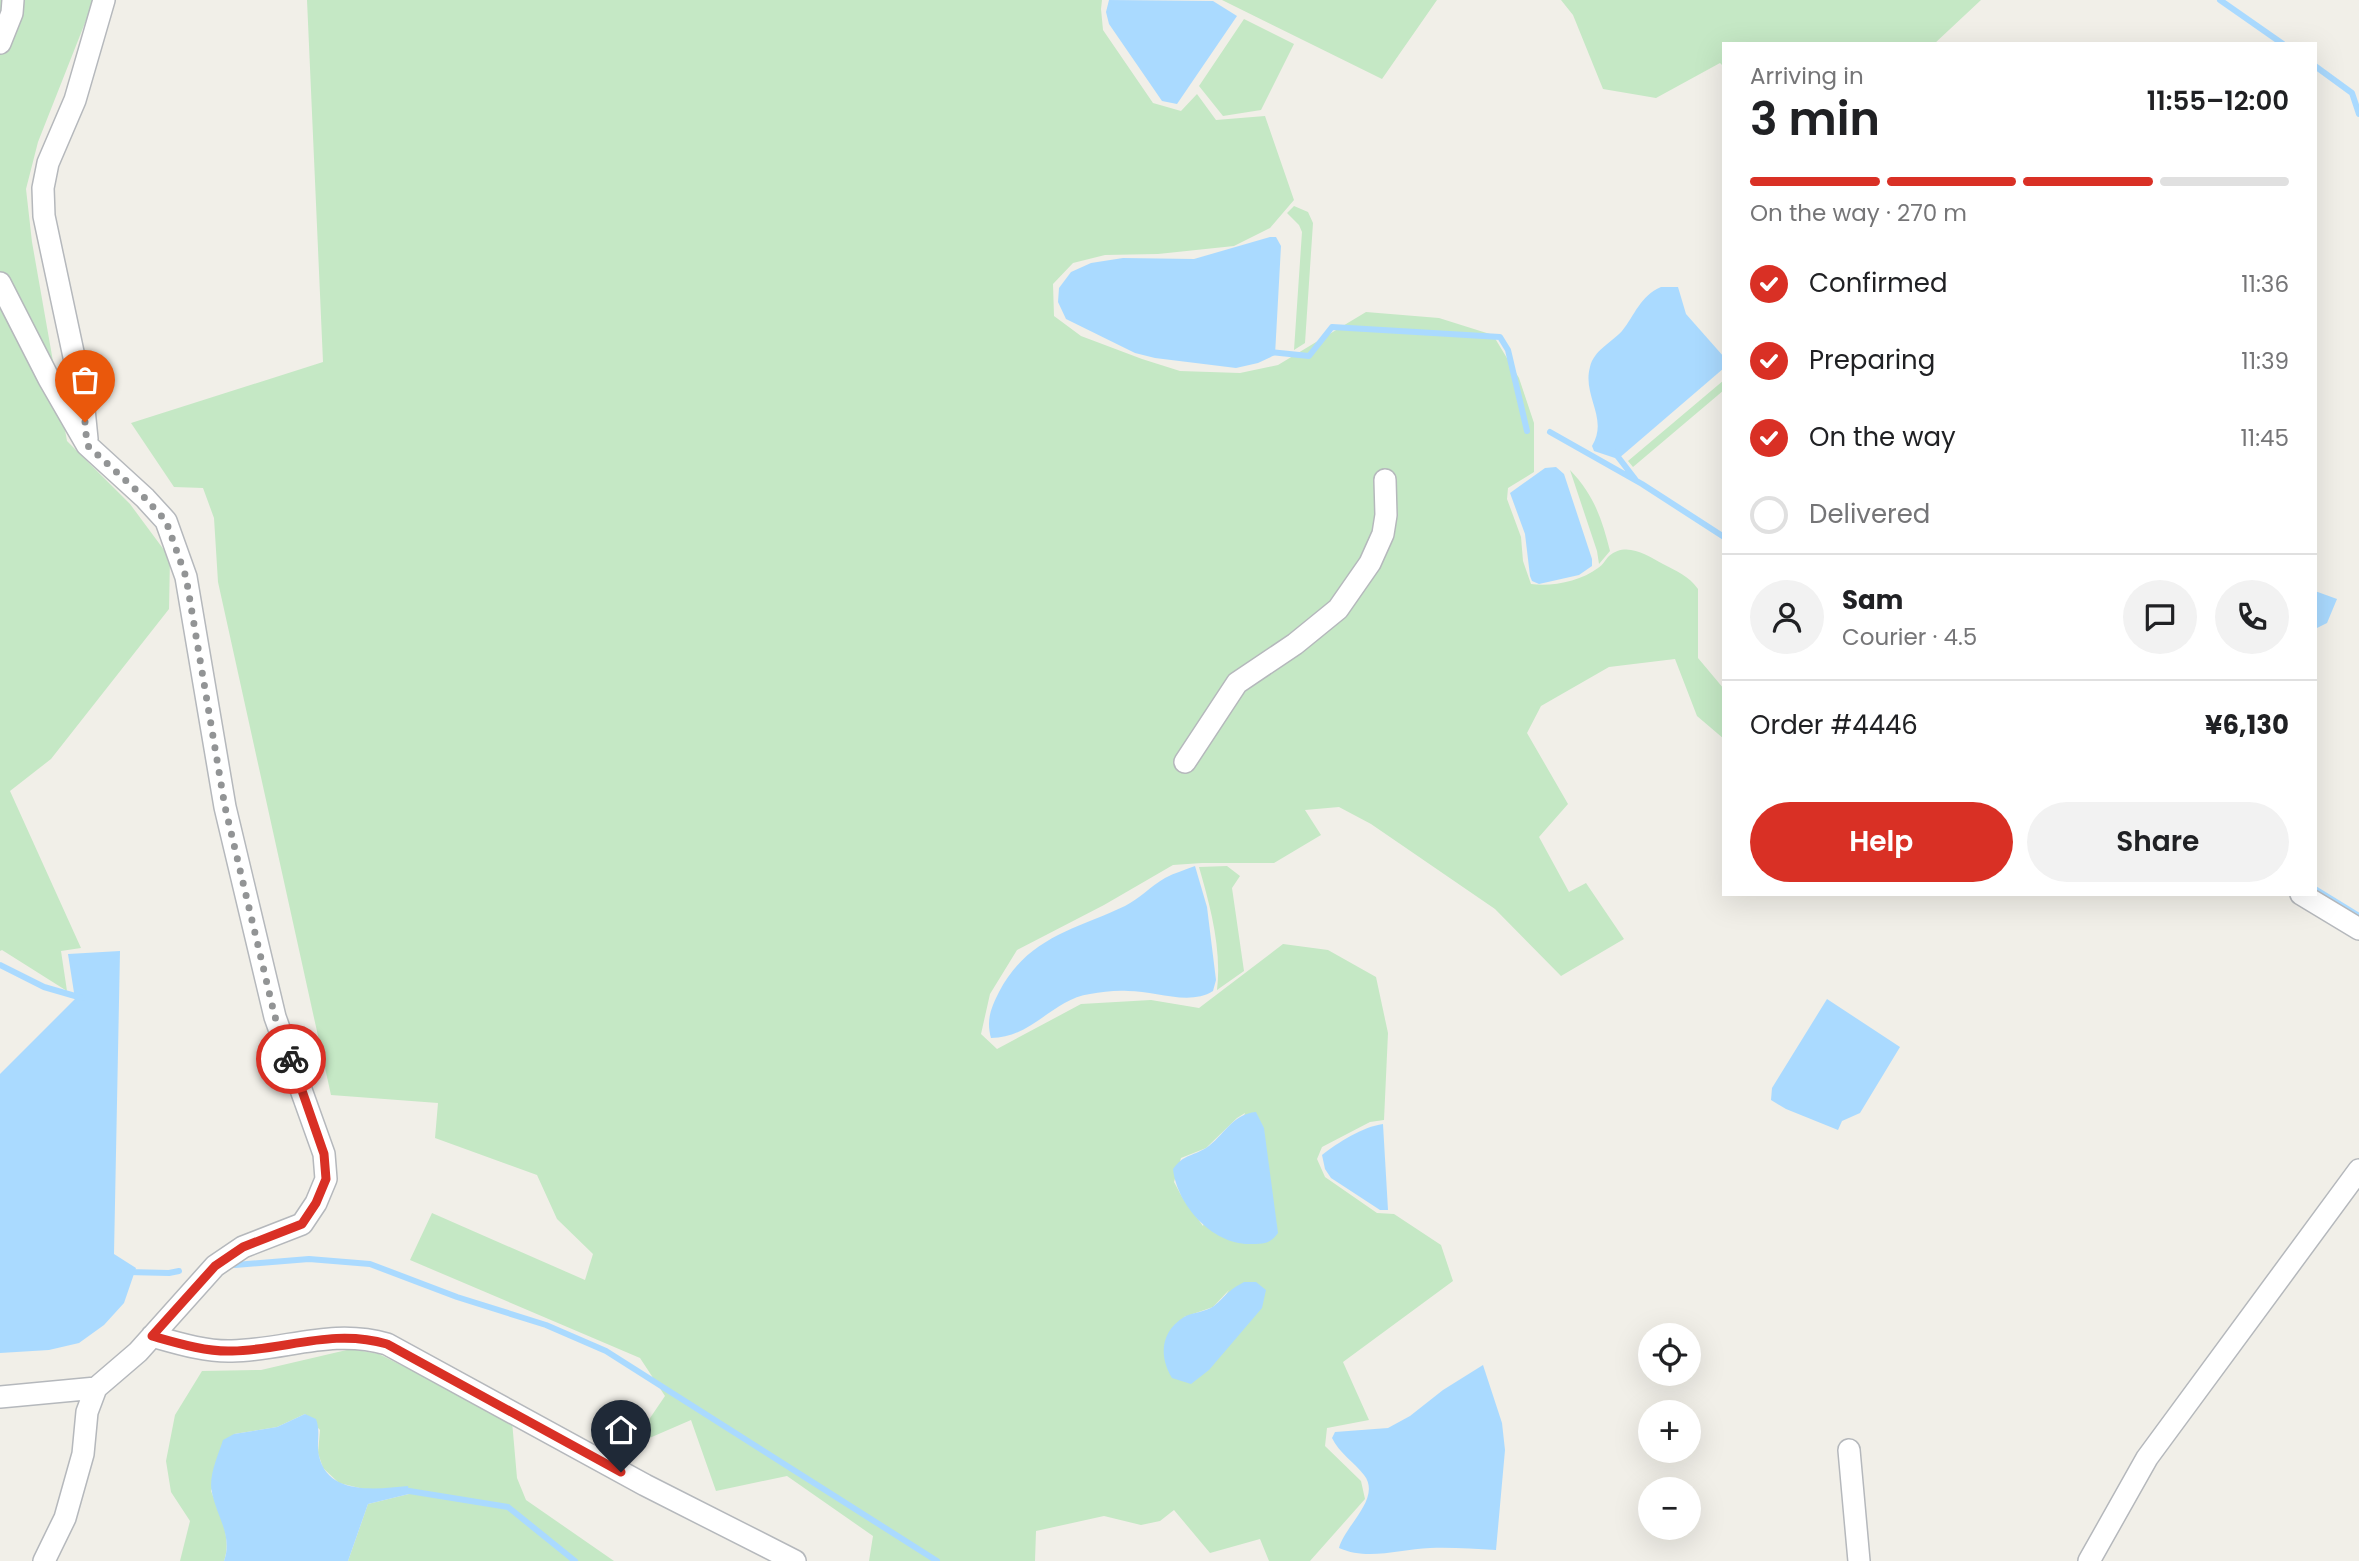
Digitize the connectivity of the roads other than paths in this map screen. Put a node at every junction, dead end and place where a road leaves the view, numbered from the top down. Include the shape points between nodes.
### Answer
1 (13, 0) edge
2 (104, 0) edge
3 (0, 43) edge
4 (0, 283) edge
5 (87, 445) junction
6 (1385, 480) dead end
7 (1185, 762) dead end
8 (2304, 896) edge
9 (2359, 929) edge
10 (2359, 1170) edge
11 (152, 1336) junction
12 (96, 1388) junction
13 (0, 1397) edge
14 (1849, 1450) dead end
15 (44, 1561) edge
16 (795, 1561) edge
17 (1859, 1561) edge
18 (2089, 1561) edge

1 - 3 street
2 - 5 street via 43,188 44,216
4 - 5 street
5 - 11 street via 166,521 186,577 225,807 275,1017 311,1112 324,1154 326,1179 302,1224 243,1247 215,1266
6 - 7 street via 1383,534 1370,563 1338,609 1237,683
8 - 9 street
10 - 18 street via 2147,1458
11 - 12 street
11 - 16 street via 231,1351 336,1336 387,1344
12 - 13 street
12 - 15 street via 65,1518
14 - 17 street

